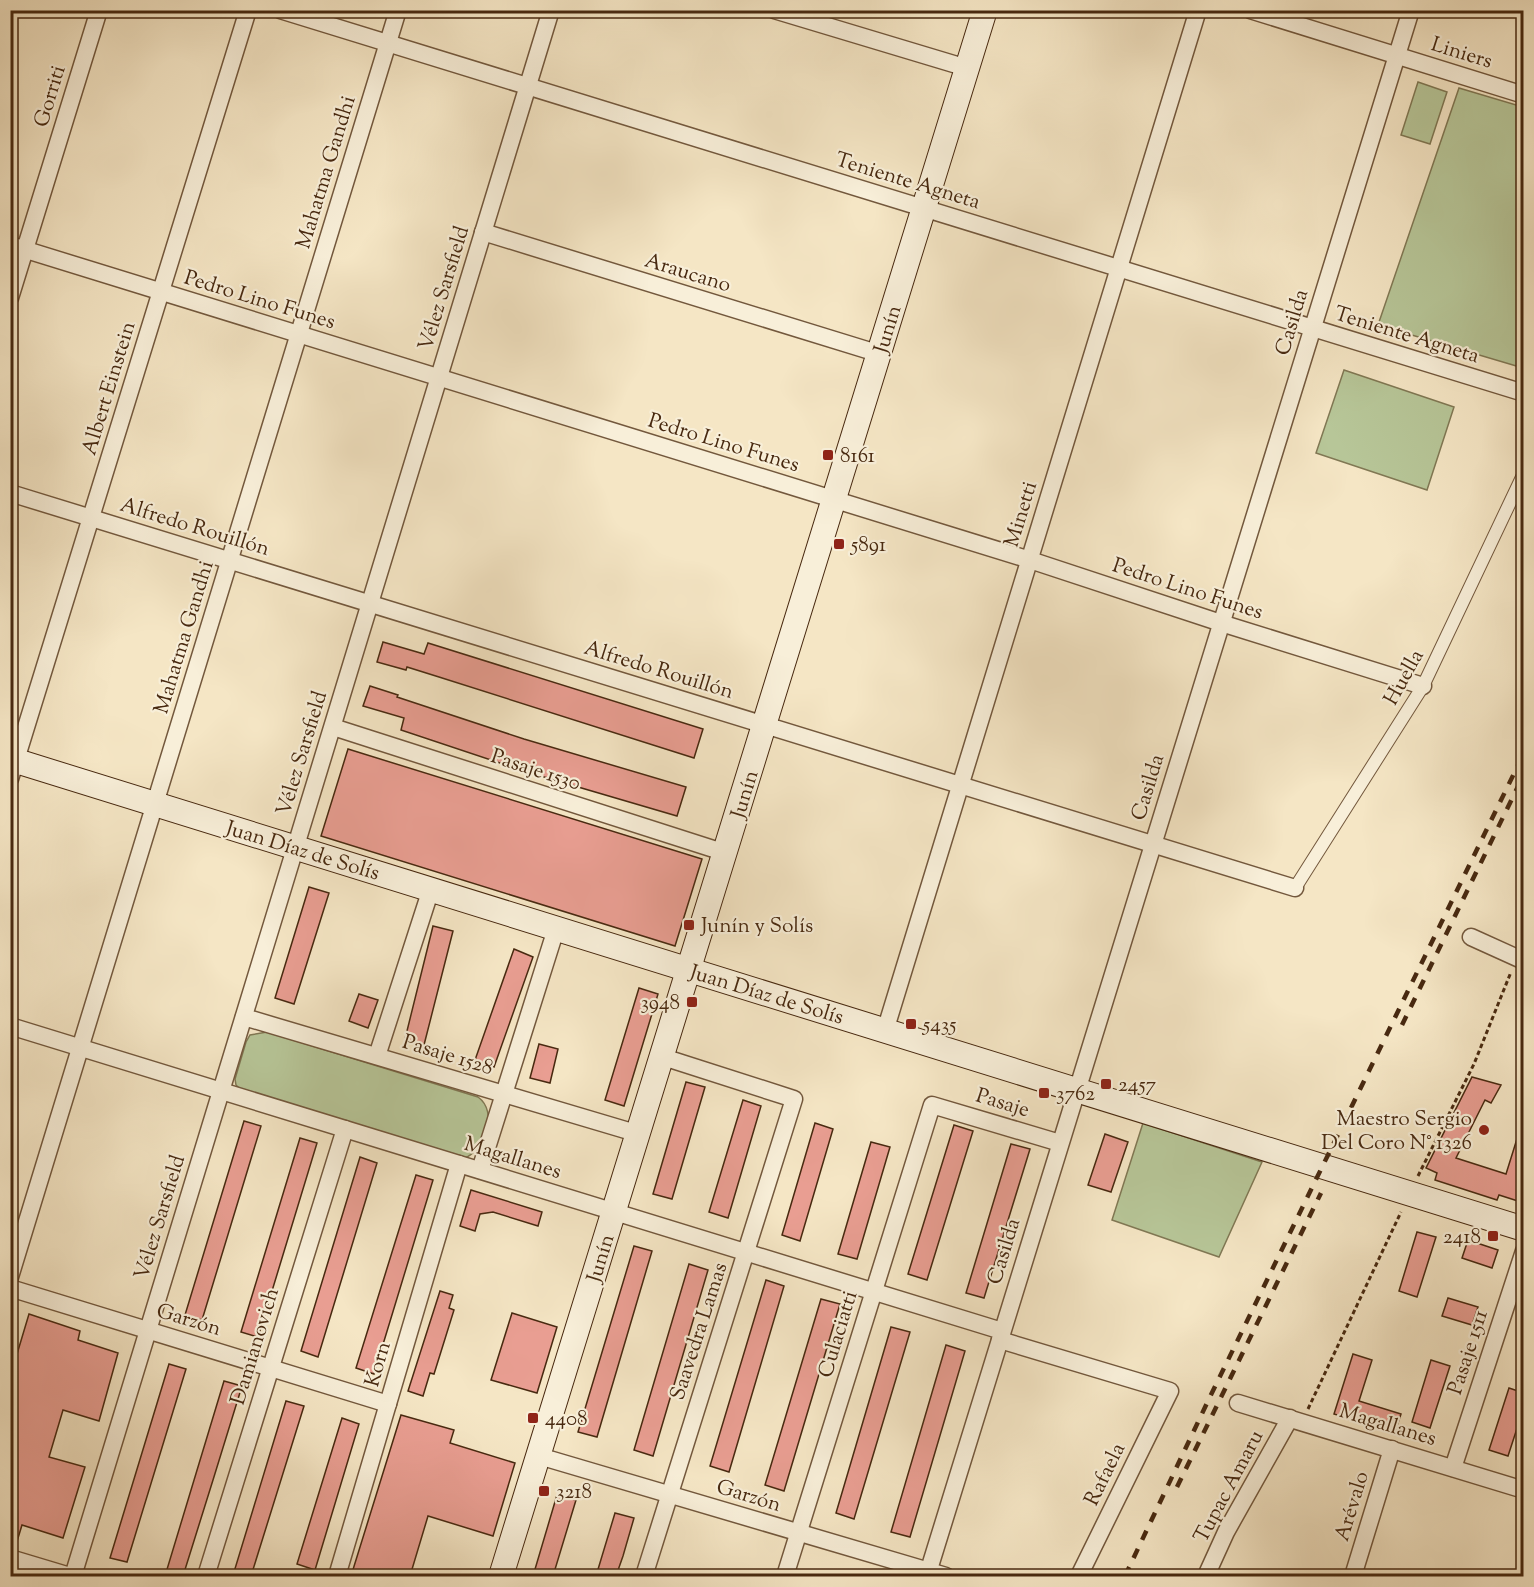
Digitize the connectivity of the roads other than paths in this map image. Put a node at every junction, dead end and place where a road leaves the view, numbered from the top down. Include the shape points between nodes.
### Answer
1 (99, 10) edge
2 (248, 10) edge
3 (280, 10) edge
4 (398, 10) edge
5 (551, 10) edge
6 (774, 10) edge
7 (985, 10) edge
8 (1198, 10) edge
9 (1250, 10) edge
10 (1411, 10) edge
11 (387, 44) junction
12 (1397, 56) junction
13 (967, 68) junction
14 (528, 87) junction
15 (1524, 94) edge
16 (924, 208) junction
17 (483, 232) junction
18 (18, 247) edge
19 (1119, 269) junction
20 (161, 292) junction
21 (10, 298) edge
22 (1313, 328) junction
23 (299, 334) junction
24 (880, 354) junction
25 (439, 377) junction
26 (1524, 393) edge
27 (1524, 473) edge
28 (10, 493) edge
29 (834, 500) junction
30 (91, 518) junction
31 (230, 560) junction
32 (1030, 560) junction
33 (370, 603) junction
34 (1221, 623) junction
35 (1423, 686) junction
36 (765, 725) junction
37 (333, 727) junction
38 (12, 766) edge
39 (961, 785) junction
40 (155, 804) junction
41 (1153, 844) junction
42 (296, 848) junction
43 (726, 853) junction
44 (1295, 888) joint
45 (431, 889) junction
46 (556, 929) junction
47 (1471, 937) dead end
48 (1524, 961) edge
49 (690, 970) junction
50 (244, 1017) junction
51 (10, 1026) edge
52 (885, 1031) junction
53 (81, 1047) junction
54 (377, 1056) junction
55 (663, 1057) junction
56 (1076, 1090) junction
57 (221, 1091) junction
58 (504, 1094) junction
59 (932, 1105) joint
60 (345, 1129) junction
61 (639, 1134) junction
62 (1060, 1143) junction
63 (459, 1164) junction
64 (480, 1170) junction
65 (615, 1212) junction
66 (1524, 1229) edge
67 (1524, 1251) edge
68 (746, 1252) junction
69 (10, 1277) edge
70 (10, 1288) edge
71 (874, 1292) junction
72 (148, 1330) junction
73 (1001, 1336) junction
74 (271, 1368) junction
75 (1170, 1391) joint
76 (1238, 1403) dead end
77 (388, 1404) junction
78 (1290, 1418) junction
79 (1392, 1449) junction
80 (539, 1456) junction
81 (1453, 1468) junction
82 (1524, 1490) edge
83 (670, 1495) junction
84 (798, 1533) junction
85 (10, 1558) edge
86 (928, 1574) edge
87 (72, 1576) edge
88 (206, 1576) edge
89 (337, 1576) edge
90 (501, 1576) edge
91 (644, 1576) edge
92 (785, 1576) edge
93 (946, 1576) edge
94 (1079, 1576) edge
95 (1206, 1576) edge
96 (1353, 1576) edge

1 - 18 street, Gorriti
2 - 20 street, Albert Einstein
3 - 11 street, Teniente Agneta
4 - 11 street, Mahatma Gandhi
5 - 14 street, Vélez Sarsfield
6 - 13 street
7 - 13 main road, Junín
8 - 19 street, Minetti
9 - 12 street, Liniers
10 - 12 street, Casilda
11 - 14 street, Teniente Agneta
11 - 23 street, Mahatma Gandhi
12 - 15 street, Liniers
12 - 22 street, Casilda
13 - 16 main road, Junín
14 - 16 street, Teniente Agneta
14 - 17 street, Vélez Sarsfield
16 - 19 street, Teniente Agneta
16 - 24 main road, Junín
17 - 24 street, Araucano
17 - 25 street, Vélez Sarsfield
18 - 20 street, Pedro Lino Funes
18 - 21 street, Gorriti
19 - 22 street, Teniente Agneta
19 - 32 street, Minetti
20 - 23 street, Pedro Lino Funes
20 - 30 street, Albert Einstein
22 - 26 street, Teniente Agneta
22 - 34 street, Casilda
23 - 25 street, Pedro Lino Funes
23 - 31 street, Mahatma Gandhi
24 - 29 main road, Junín
25 - 29 street, Pedro Lino Funes
25 - 33 street, Vélez Sarsfield
27 - 35 street, Huella
28 - 30 street, Alfredo Rouillón
29 - 32 street, Pedro Lino Funes
29 - 36 main road, Junín
30 - 31 street, Alfredo Rouillón
30 - 38 street, Albert Einstein
31 - 33 street, Alfredo Rouillón
31 - 40 street, Mahatma Gandhi
32 - 34 street, Pedro Lino Funes
32 - 39 street, Minetti
33 - 36 street, Alfredo Rouillón
33 - 37 street, Vélez Sarsfield
34 - 35 street, Pedro Lino Funes
34 - 41 street, Casilda
35 - 44 street, Huella
36 - 39 street, Alfredo Rouillón
36 - 43 main road, Junín
37 - 42 street, Vélez Sarsfield
37 - 43 street, Pasaje 1530
38 - 40 main road, Juan Díaz de Solís
39 - 41 street, Alfredo Rouillón
39 - 52 street, Minetti
40 - 42 main road, Juan Díaz de Solís
40 - 53 street, Mahatma Gandhi
41 - 44 street, Alfredo Rouillón
41 - 56 street, Casilda
42 - 45 main road, Juan Díaz de Solís
42 - 50 street, Vélez Sarsfield
43 - 49 main road, Junín
45 - 46 main road, Juan Díaz de Solís
45 - 54 street
46 - 49 main road, Juan Díaz de Solís
46 - 58 street
47 - 48 street
49 - 52 main road, Juan Díaz de Solís
49 - 55 main road, Junín
50 - 54 street, Pasaje 1528
50 - 57 street, Vélez Sarsfield
51 - 53 street, Magallanes
52 - 56 main road, Juan Díaz de Solís
53 - 57 street, Magallanes
53 - 69 street, Mahatma Gandhi
54 - 58 street, Pasaje 1528
55 - 61 main road, Junín
55 - 68 street, Saavedra Lamas via 794,1099
56 - 62 street, Casilda
56 - 66 main road, Juan Díaz de Solís
57 - 60 street, Magallanes
57 - 72 street, Vélez Sarsfield
58 - 61 street, Pasaje 1528
58 - 64 street
59 - 62 street, Pasaje
59 - 71 street, Culaciatti
60 - 63 street, Magallanes
60 - 74 street, Damianovich
61 - 65 main road, Junín
62 - 73 street, Casilda
63 - 64 street, Magallanes
63 - 77 street, Korn
64 - 65 street, Magallanes
65 - 68 street, Magallanes
65 - 80 main road, Junín
67 - 81 street, Pasaje 1511
68 - 71 street, Magallanes
68 - 83 street, Saavedra Lamas
70 - 72 street, Garzón
71 - 73 street, Magallanes
71 - 84 street, Culaciatti
72 - 74 street, Garzón
72 - 87 street, Vélez Sarsfield
73 - 75 street, Magallanes
73 - 86 street, Casilda
74 - 77 street, Garzón
74 - 88 street, Damianovich
75 - 94 street, Rafaela
76 - 78 street, Magallanes
77 - 89 street, Korn
78 - 79 street, Magallanes
78 - 95 street, Tupac Amaru
79 - 81 street, Magallanes
79 - 96 street, Arévalo
80 - 83 street, Garzón
80 - 90 main road, Junín
81 - 82 street, Magallanes
83 - 84 street, Garzón
83 - 91 street, Saavedra Lamas
84 - 86 street, Garzón
84 - 92 street, Culaciatti
85 - 87 street
86 - 93 street, Garzón

